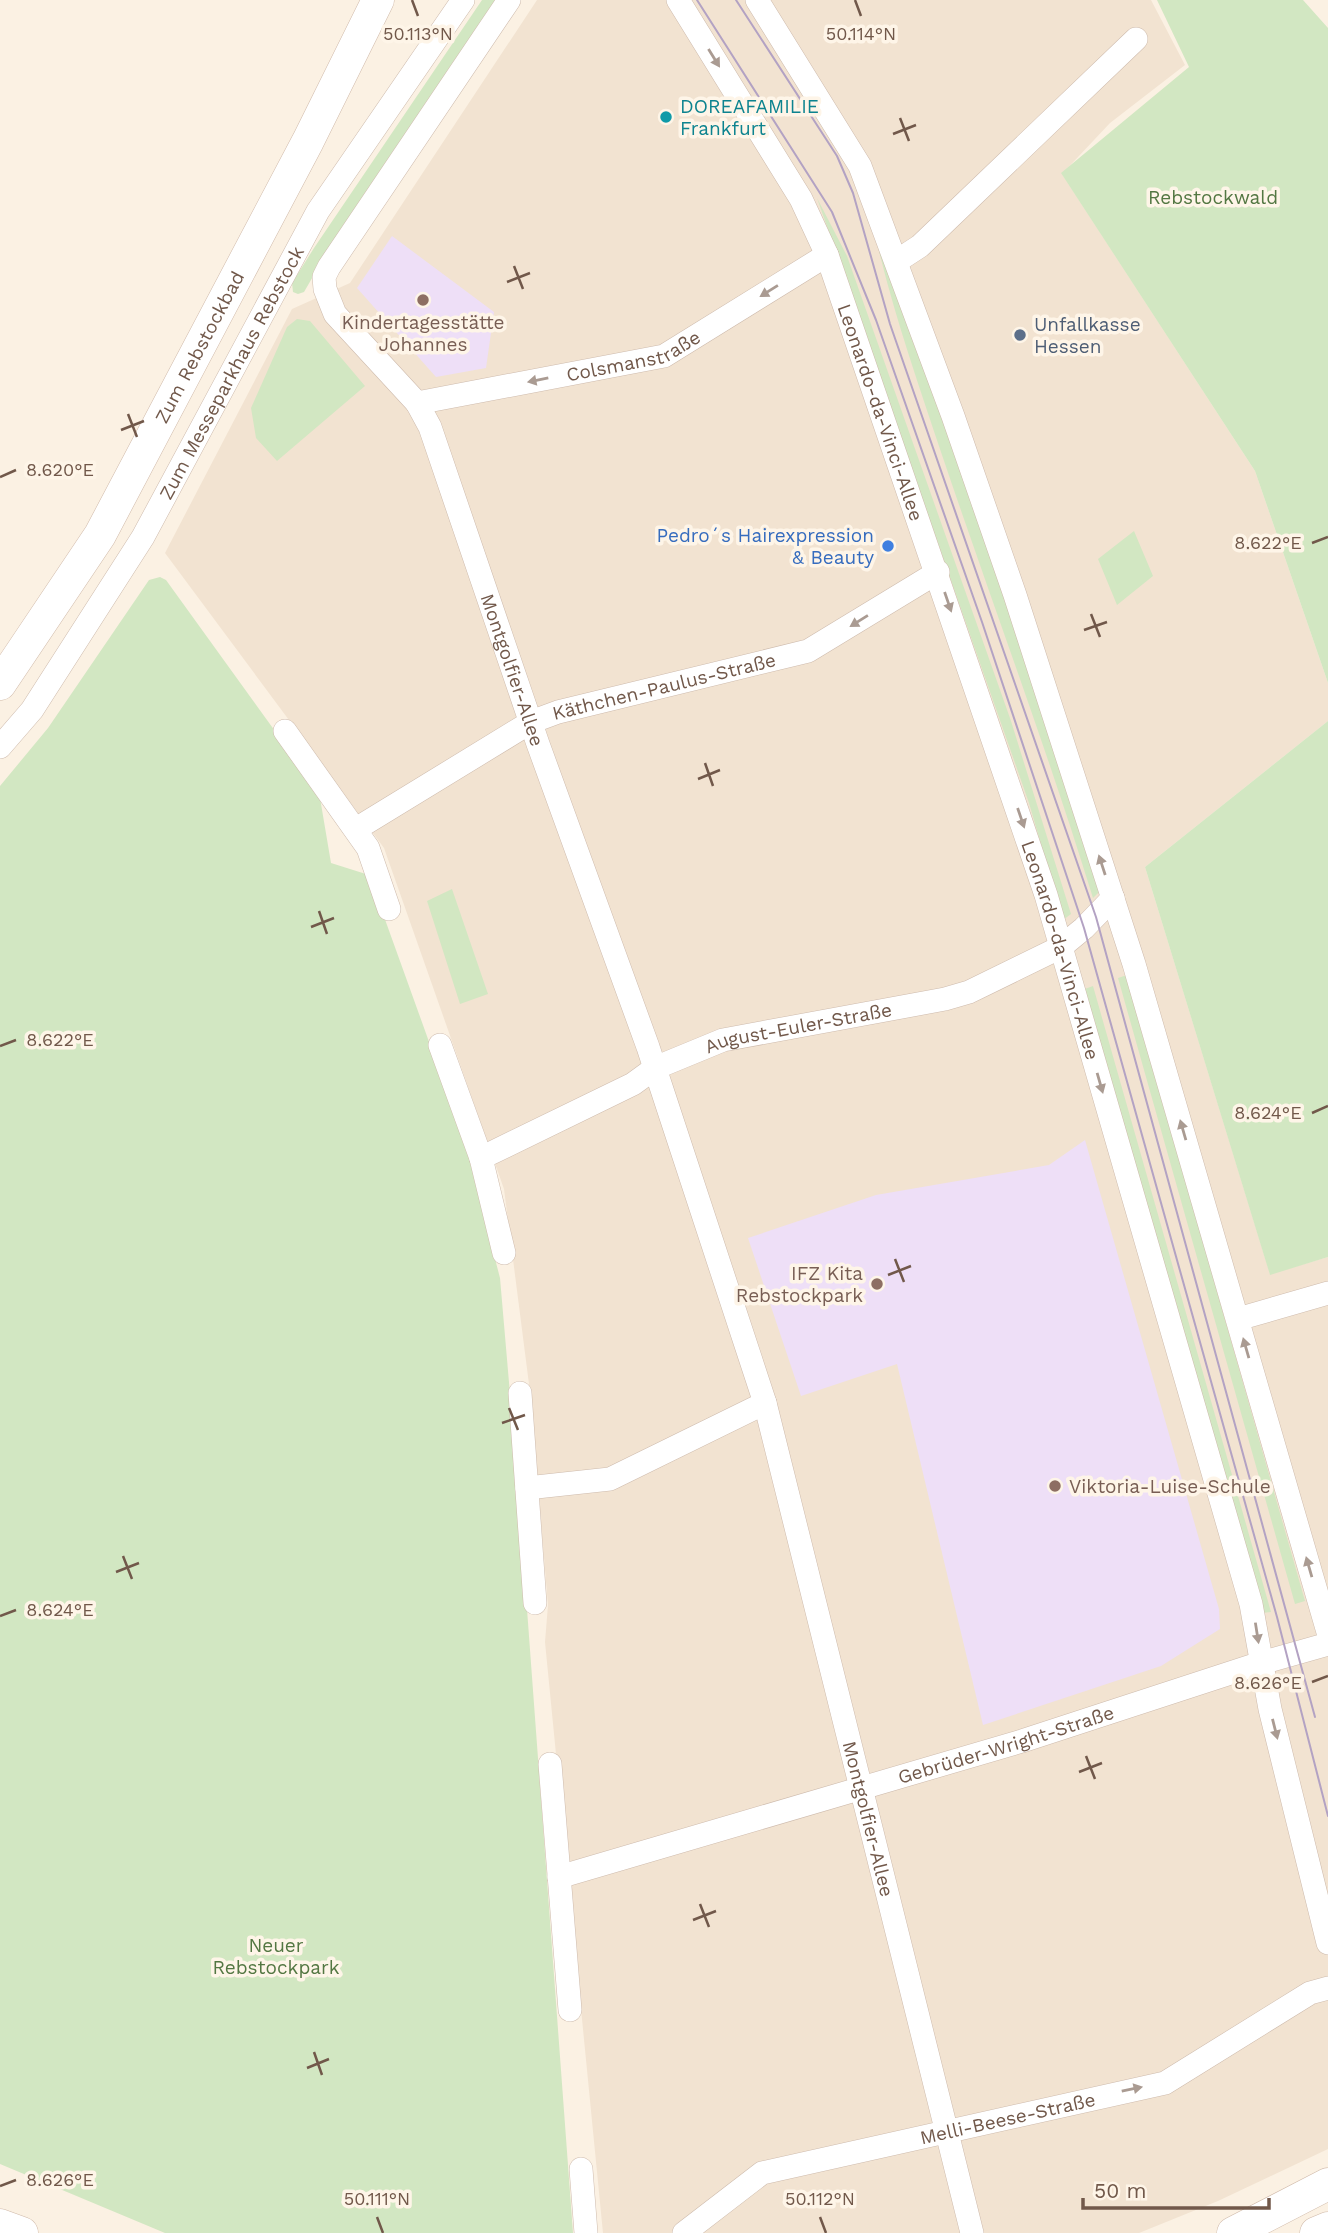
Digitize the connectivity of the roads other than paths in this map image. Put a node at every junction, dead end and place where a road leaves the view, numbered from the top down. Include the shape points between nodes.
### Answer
1 (378, 0) edge
2 (450, 0) edge
3 (463, 0) edge
4 (509, 0) edge
5 (678, 0) edge
6 (757, 0) edge
7 (439, 34) junction
8 (1136, 38) dead end
9 (827, 255) junction
10 (897, 261) junction
11 (417, 403) junction
12 (938, 572) junction
13 (0, 684) edge
14 (530, 722) junction
15 (285, 731) dead end
16 (0, 747) edge
17 (356, 830) junction
18 (1113, 898) junction
19 (390, 909) dead end
20 (1061, 947) junction
21 (440, 1045) dead end
22 (655, 1068) junction
23 (481, 1158) junction
24 (504, 1253) dead end
25 (1328, 1293) edge
26 (1237, 1319) junction
27 (520, 1393) dead end
28 (765, 1404) junction
29 (527, 1488) junction
30 (536, 1603) dead end
31 (1328, 1632) edge
32 (1328, 1644) edge
33 (1261, 1662) junction
34 (550, 1764) dead end
35 (863, 1788) junction
36 (559, 1877) junction
37 (1328, 1943) edge
38 (1328, 1988) edge
39 (570, 2010) dead end
40 (946, 2131) junction
41 (581, 2169) dead end
42 (1328, 2184) edge
43 (0, 2225) edge
44 (1328, 2228) edge
45 (22, 2233) edge
46 (586, 2233) edge
47 (684, 2233) edge
48 (972, 2233) edge
49 (1233, 2233) edge
50 (1316, 2233) edge

1 - 13 main road, Zum Rebstockbad via 100,535
2 - 7 street
3 - 7 street, Zum Messeparkhaus Rebstock
4 - 11 street, Montgolfier-Allee via 324,277 335,314
5 -> 9 street, Leonardo-da-Vinci-Allee via 801,200
6 - 10 street via 860,166
7 - 16 street, Zum Messeparkhaus Rebstock via 318,211 143,537 32,710
8 - 10 street via 920,246
9 -> 11 street, Colsmanstraße via 664,356
9 - 12 street, Leonardo-da-Vinci-Allee
18 -> 10 street via 1015,595
11 - 14 street, Montgolfier-Allee via 430,427
12 -> 14 street, Käthchen-Paulus-Straße via 807,651
12 -> 20 street, Leonardo-da-Vinci-Allee
14 - 17 street, Käthchen-Paulus-Straße
14 - 22 street, Montgolfier-Allee
15 - 17 street
17 - 19 street via 368,848
18 - 20 street, August-Euler-Straße
26 -> 18 street
20 - 22 street, August-Euler-Straße via 957,995 723,1040
20 -> 33 street, Leonardo-da-Vinci-Allee via 1251,1604
21 - 23 street
22 - 23 street, August-Euler-Straße via 633,1084
22 - 28 street, Montgolfier-Allee
23 - 24 street
25 - 26 street
31 -> 26 street
27 - 29 street
28 - 29 street via 610,1479
28 - 35 street, Montgolfier-Allee
29 - 30 street
32 - 33 street, Gebrüder-Wright-Straße
33 - 35 street, Gebrüder-Wright-Straße
33 -> 37 street, Leonardo-da-Vinci-Allee
34 - 36 street
35 - 36 street, Gebrüder-Wright-Straße
35 - 40 street, Montgolfier-Allee
36 - 39 street
40 -> 38 street, Melli-Beese-Straße via 1165,2083 1310,1993
40 - 47 street, Melli-Beese-Straße via 761,2173
40 - 48 street, Montgolfier-Allee
41 - 46 street
42 - 49 main road
43 - 45 main road
44 - 50 main road

